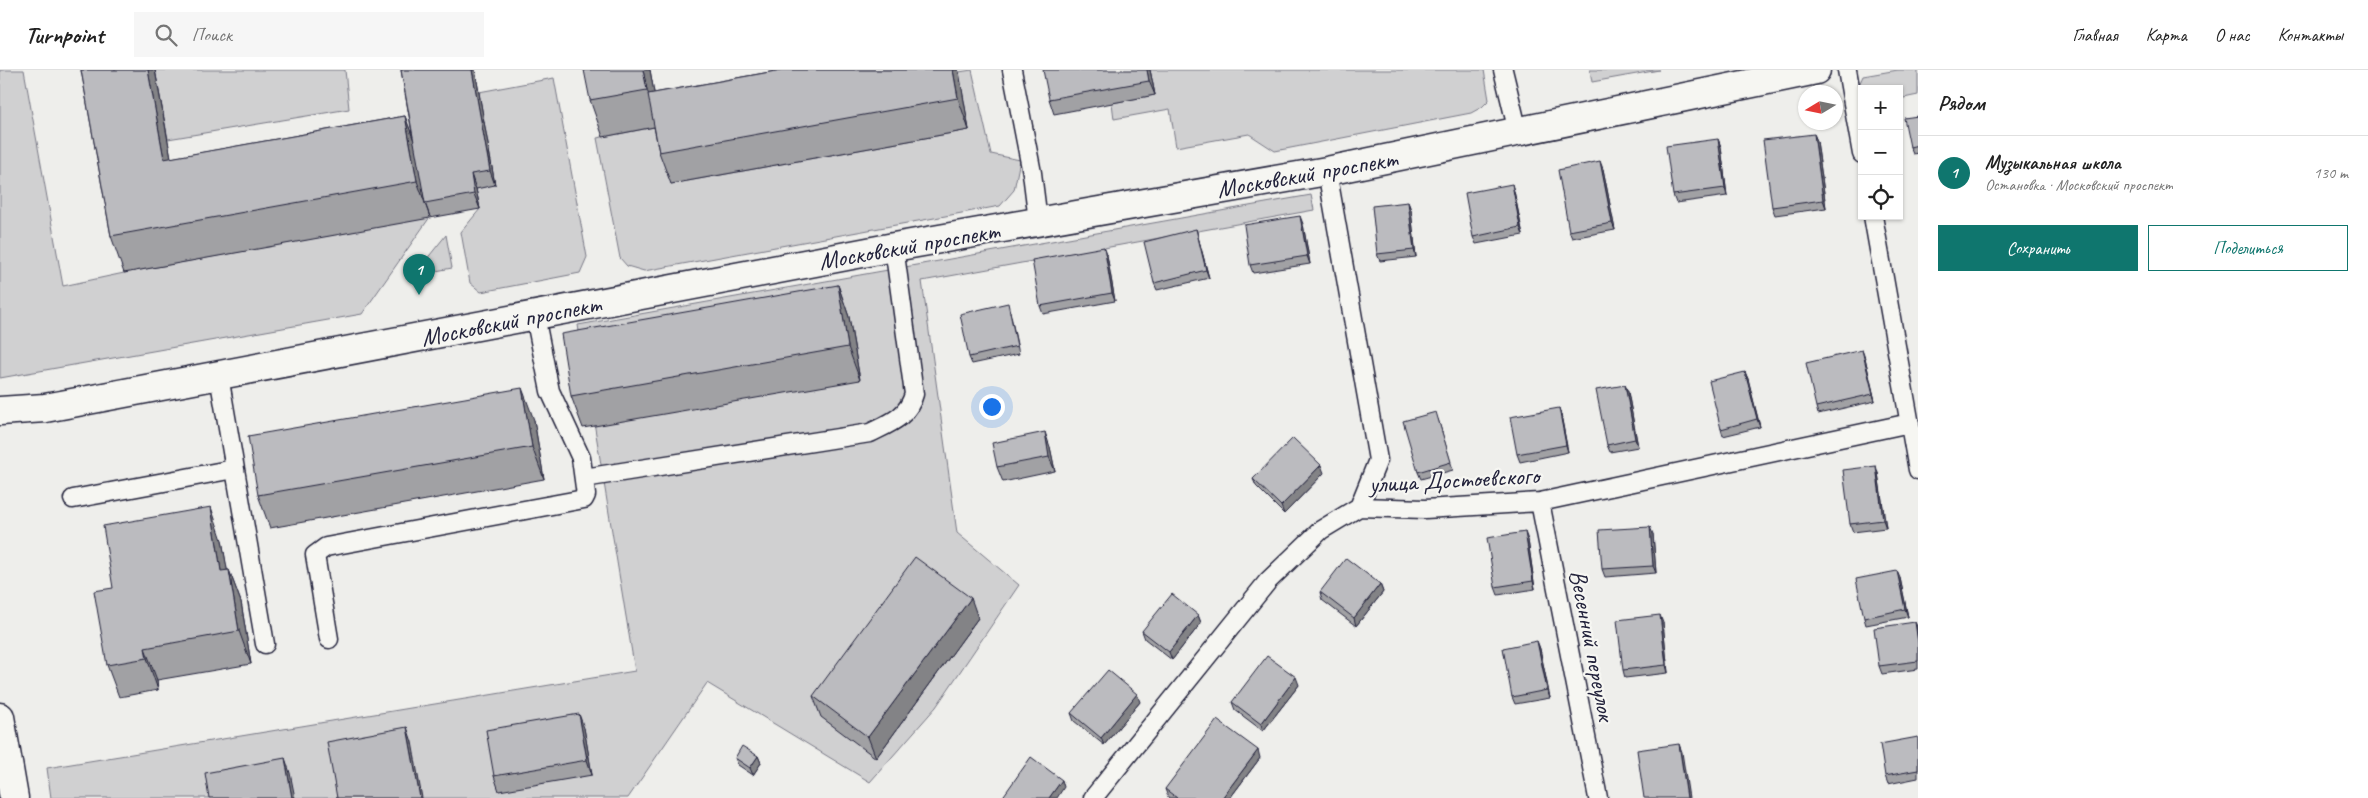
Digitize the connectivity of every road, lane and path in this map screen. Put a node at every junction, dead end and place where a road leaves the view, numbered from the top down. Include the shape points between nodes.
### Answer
1 (1012, 70) edge
2 (1503, 70) edge
3 (1816, 70) edge
4 (1847, 70) edge
5 (1518, 132) junction
6 (1858, 132) edge
7 (1327, 171) junction
8 (1874, 220) edge
9 (1038, 221) junction
10 (894, 247) junction
11 (535, 316) junction
12 (219, 376) junction
13 (0, 411) edge
14 (1910, 424) junction
15 (234, 469) junction
16 (1918, 470) edge
17 (584, 478) junction
18 (73, 499) dead end
19 (1540, 502) junction
20 (1359, 507) junction
21 (329, 638) dead end
22 (265, 644) dead end
23 (0, 717) edge
24 (14, 798) edge
25 (1092, 798) edge
26 (1598, 798) edge

1 - 9 lane
2 - 5 lane
3 - 5 street, Московский проспект
4 - 6 lane
5 - 7 street, Московский проспект
7 - 9 street, Московский проспект
7 - 20 lane via 1378,460
8 - 14 lane
9 - 10 street, Московский проспект
10 - 11 street, Московский проспект
10 - 17 lane via 914,394 910,407 893,422 870,433
11 - 12 street, Московский проспект
11 - 17 lane via 550,391 581,458
12 - 13 street, Московский проспект via 45,408
12 - 15 lane
14 - 16 lane
14 - 19 lane, улица Достоевского
15 - 18 lane
15 - 22 lane
17 - 21 lane via 586,495 581,501 326,547 315,555
19 - 20 lane, улица Достоевского via 1425,509
19 - 26 lane, Весенний переулок
20 - 25 lane, улица Достоевского via 1321,530 1268,581
23 - 24 street

